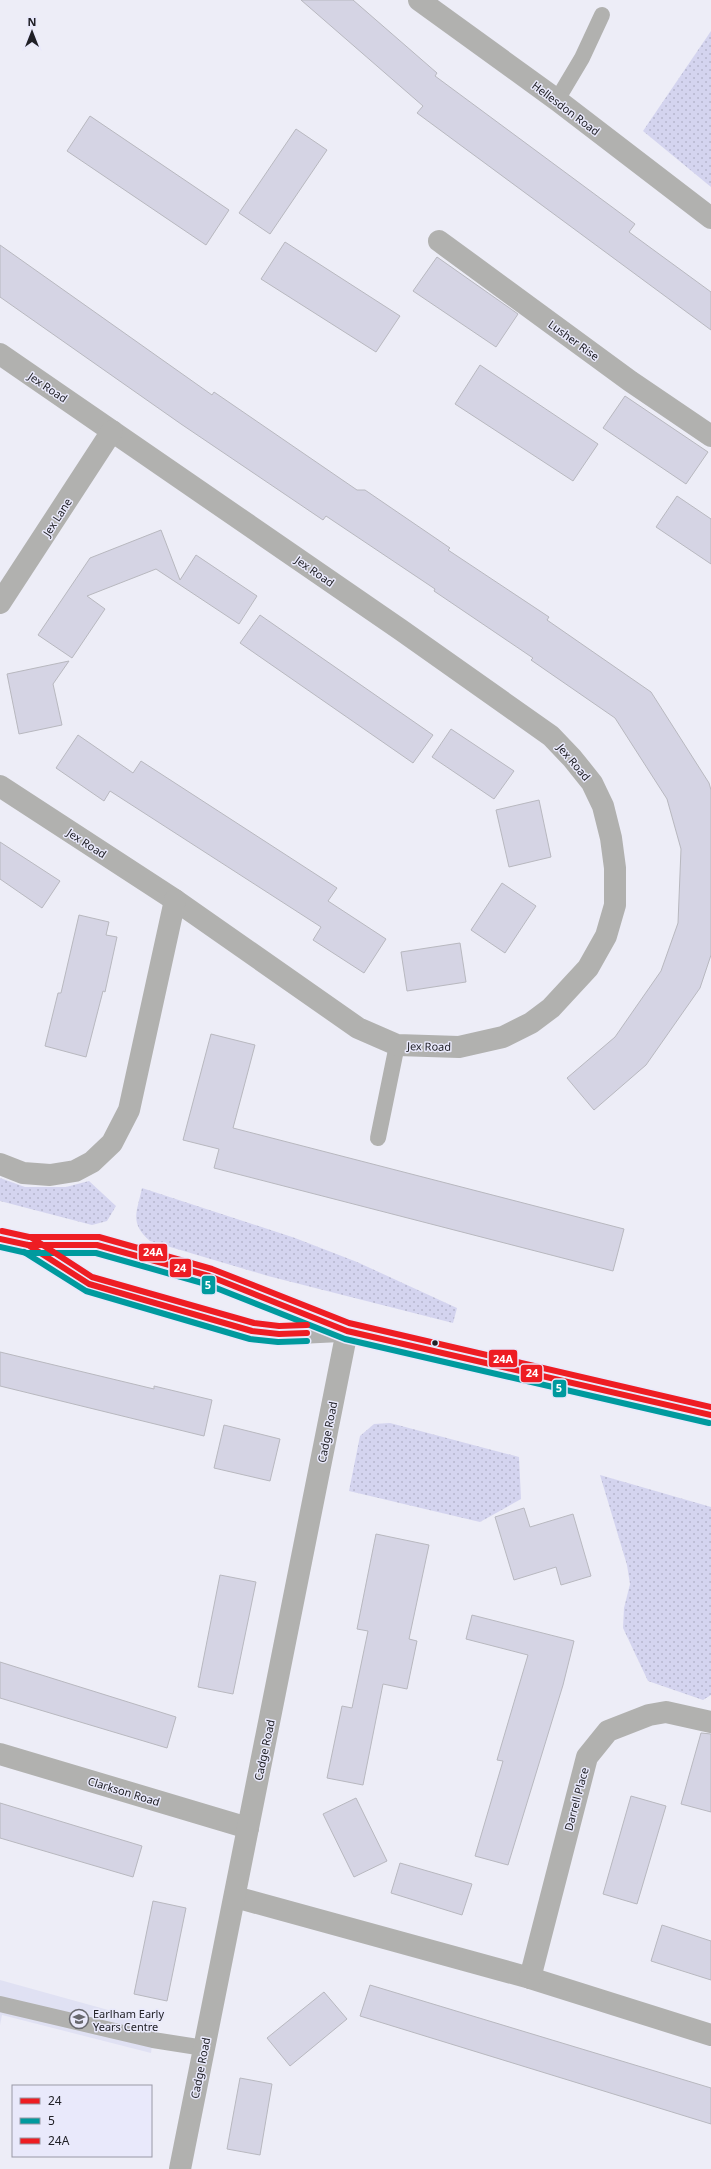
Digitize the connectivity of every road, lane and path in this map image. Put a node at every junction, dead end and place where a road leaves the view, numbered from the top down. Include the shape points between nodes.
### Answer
1 (419, 0) edge
2 (602, 15) dead end
3 (557, 100) junction
4 (711, 218) edge
5 (439, 242) dead end
6 (0, 354) edge
7 (112, 431) junction
8 (711, 436) edge
9 (0, 603) edge
10 (0, 786) edge
11 (175, 900) junction
12 (397, 1045) junction
13 (378, 1138) dead end
14 (0, 1164) edge
15 (0, 1238) edge
16 (28, 1246) junction
17 (347, 1331) junction
18 (711, 1415) edge
19 (711, 1722) edge
20 (0, 1754) edge
21 (248, 1828) junction
22 (235, 1897) junction
23 (530, 1978) junction
24 (0, 2004) edge
25 (711, 2035) edge
26 (204, 2048) junction
27 (180, 2169) edge

1 - 3 street, Hellesdon Road
2 - 3 lane via 582,58
3 - 4 street, Hellesdon Road
5 - 8 street, Lusher Rise via 630,381
6 - 7 street, Jex Road
7 - 9 street, Jex Lane
7 - 12 street, Jex Road via 551,736 592,783 603,806 615,868 615,905 606,936 588,968 551,1008 531,1023 503,1037 459,1047
10 - 11 street, Jex Road
11 - 12 street, Jex Road via 358,1028
11 - 14 street via 128,1110 112,1142 92,1162 75,1171 50,1175 23,1173
12 - 13 lane
15 - 16 highway
16 - 17 highway via 97,1245 114,1249 209,1276
16 - 17 highway via 88,1284 252,1331 279,1334
17 - 18 highway
17 - 21 street, Cadge Road
19 - 23 street, Darrell Place via 666,1712 649,1715 608,1730 587,1758
20 - 21 street, Clarkson Road
21 - 22 street, Cadge Road
22 - 23 street
22 - 26 street, Cadge Road
23 - 25 street
24 - 26 lane via 153,2040
26 - 27 street, Cadge Road

